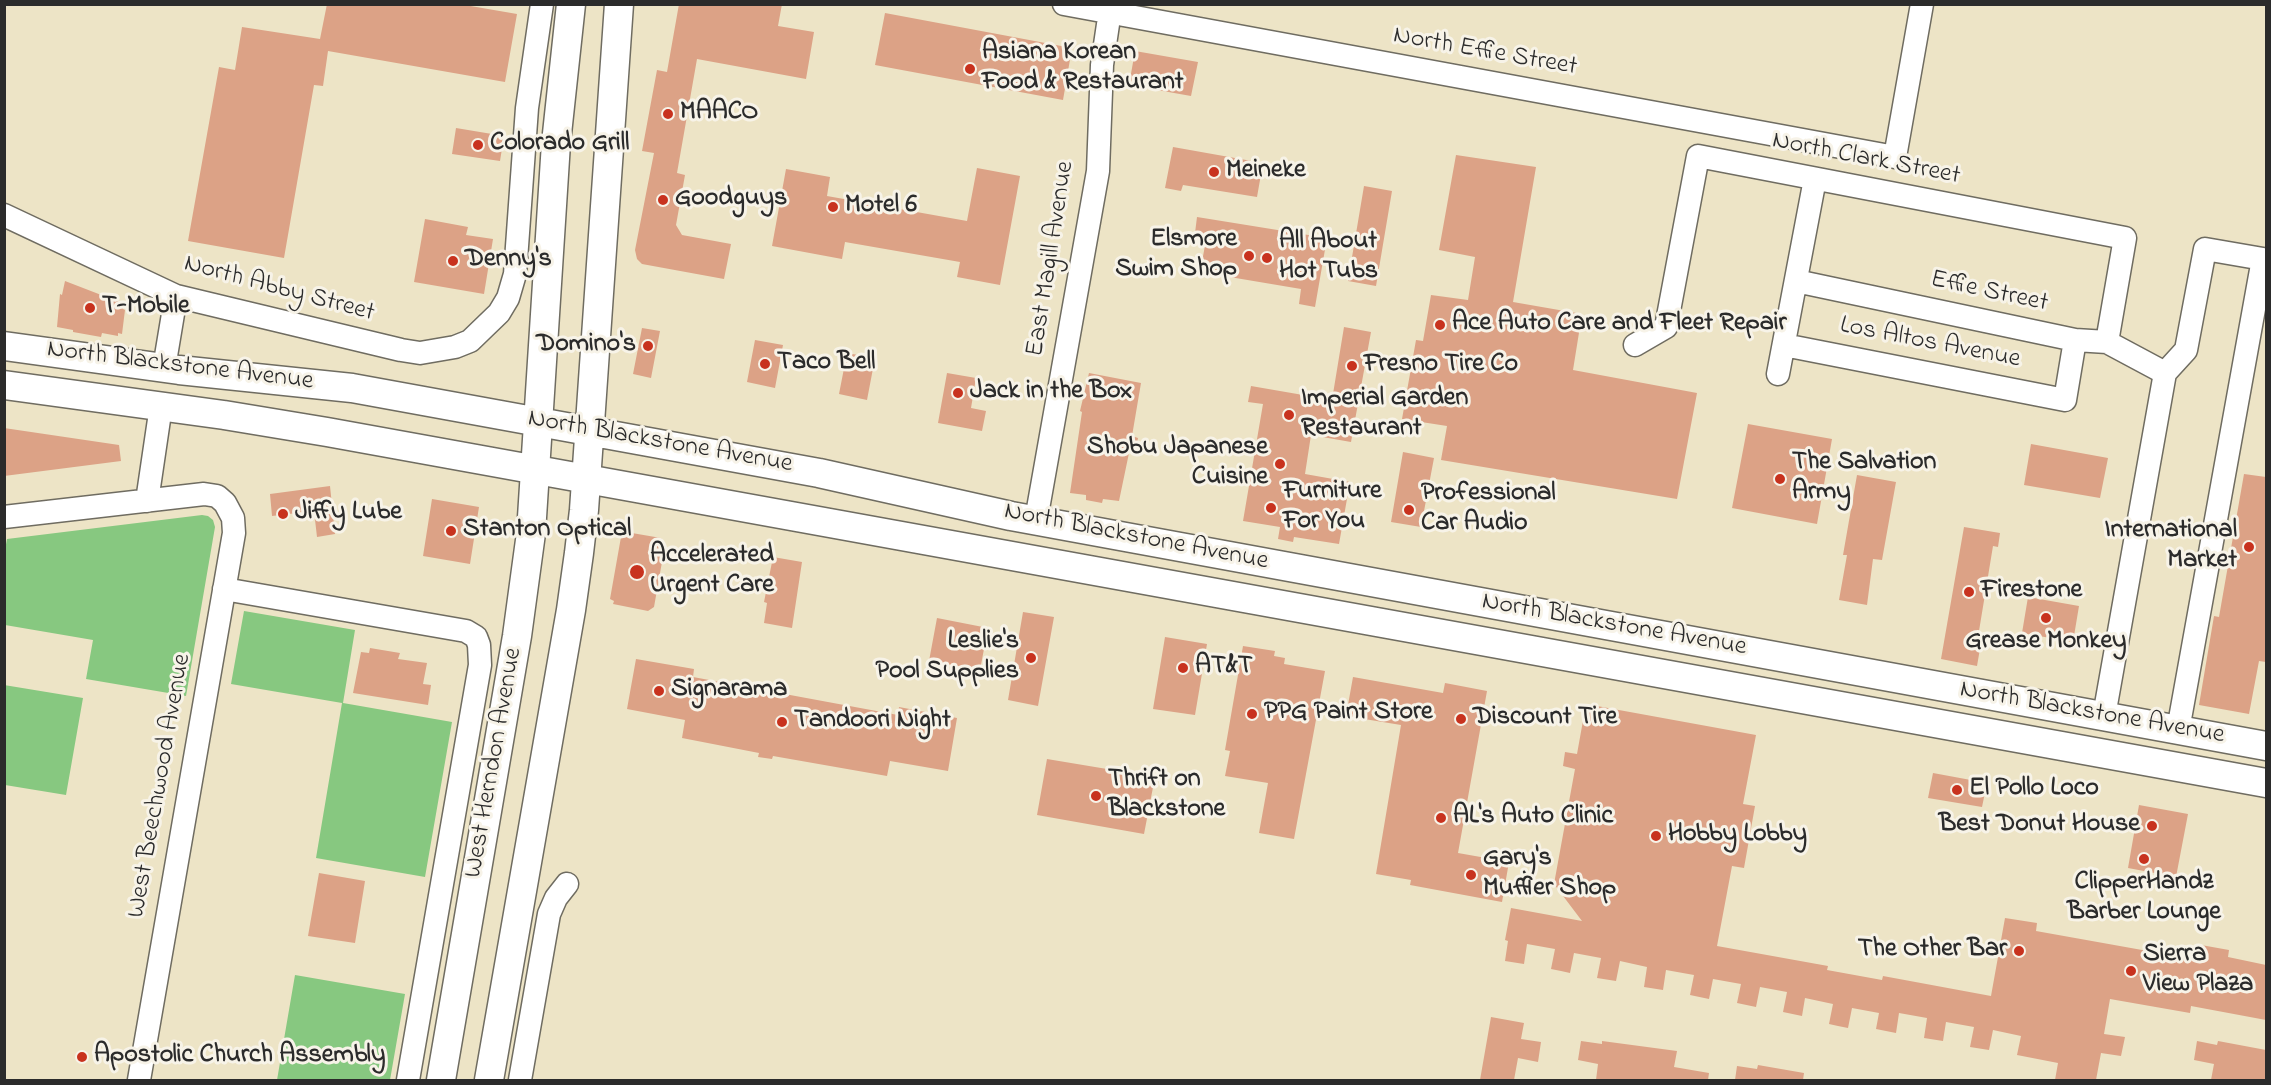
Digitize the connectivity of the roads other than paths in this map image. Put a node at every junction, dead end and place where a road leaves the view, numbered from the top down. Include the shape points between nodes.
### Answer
1 (542, 4) edge
2 (571, 4) edge
3 (619, 4) edge
4 (1064, 4) edge
5 (1922, 4) edge
6 (1110, 8) edge
7 (1815, 179) junction
8 (4, 215) edge
9 (1796, 281) junction
10 (176, 296) junction
11 (2075, 340) junction
12 (2107, 342) junction
13 (1635, 345) dead end
14 (1784, 345) junction
15 (4, 346) edge
16 (4, 368) edge
17 (164, 368) junction
18 (1779, 374) dead end
19 (2165, 374) junction
20 (321, 384) junction
21 (4, 385) edge
22 (162, 406) junction
23 (537, 445) junction
24 (587, 454) junction
25 (147, 501) junction
26 (4, 517) edge
27 (1036, 520) junction
28 (919, 539) junction
29 (1202, 550) junction
30 (1014, 556) junction
31 (224, 589) junction
32 (2063, 708) junction
33 (2104, 716) junction
34 (1914, 719) junction
35 (2178, 730) junction
36 (2266, 746) edge
37 (2071, 748) junction
38 (2266, 783) edge
39 (567, 884) dead end
40 (139, 1080) edge
41 (408, 1080) edge
42 (441, 1080) edge
43 (489, 1080) edge
44 (520, 1080) edge

1 - 10 street, North Abby Street via 527,108 515,274 499,313 470,341 420,353
2 - 23 main road, West Herndon Avenue via 556,143
3 - 24 main road, West Herndon Avenue
4 - 6 street, North Effie Street
5 - 6 street, North Effie Street via 1895,157
6 - 27 street, East Magill Avenue via 1102,65 1098,171
7 - 9 street
7 - 12 street, North Clark Street via 2126,238
7 - 13 street, North Clark Street via 1698,156 1666,327
8 - 10 street, North Abby Street
9 - 11 street, Effie Street
9 - 14 street
10 - 17 street
11 - 12 street, Effie Street
11 - 14 street, Los Altos Avenue via 2065,400
12 - 19 street, Effie Street
14 - 18 street
15 - 17 main road, North Blackstone Avenue
16 - 17 main road via 142,385 156,378
17 - 20 main road, North Blackstone Avenue
19 - 33 street
19 - 35 street via 2186,350 2205,249 2263,259
20 - 22 main road via 239,394 177,389 169,392
20 - 23 main road, North Blackstone Avenue via 363,390
21 - 22 main road, North Blackstone Avenue
22 - 23 main road, North Blackstone Avenue via 327,432
22 - 25 street
23 - 24 main road, North Blackstone Avenue
23 - 24 main road, North Blackstone Avenue
23 - 42 main road, West Herndon Avenue via 531,533 517,636
24 - 27 main road, North Blackstone Avenue via 819,473
24 - 28 main road, North Blackstone Avenue
24 - 43 main road, West Herndon Avenue via 570,610
25 - 26 street
25 - 31 street, West Beechwood Avenue via 204,494 217,496 225,503 233,518 234,533
27 - 28 main road via 1032,528 1018,534 942,524
27 - 29 main road, North Blackstone Avenue
28 - 30 main road, North Blackstone Avenue
29 - 30 main road via 1176,565 1056,543 1029,546
29 - 32 main road, North Blackstone Avenue
30 - 34 main road, North Blackstone Avenue
31 - 40 street, West Beechwood Avenue
31 - 41 street, West Herndon Avenue via 466,632 476,637 480,647
32 - 33 main road, North Blackstone Avenue
32 - 34 main road via 2052,722 2043,724 1938,705
33 - 35 main road, North Blackstone Avenue
34 - 37 main road, North Blackstone Avenue
35 - 36 main road, North Blackstone Avenue
35 - 37 main road via 2156,744 2080,732
37 - 38 main road, North Blackstone Avenue
39 - 44 street via 549,914

